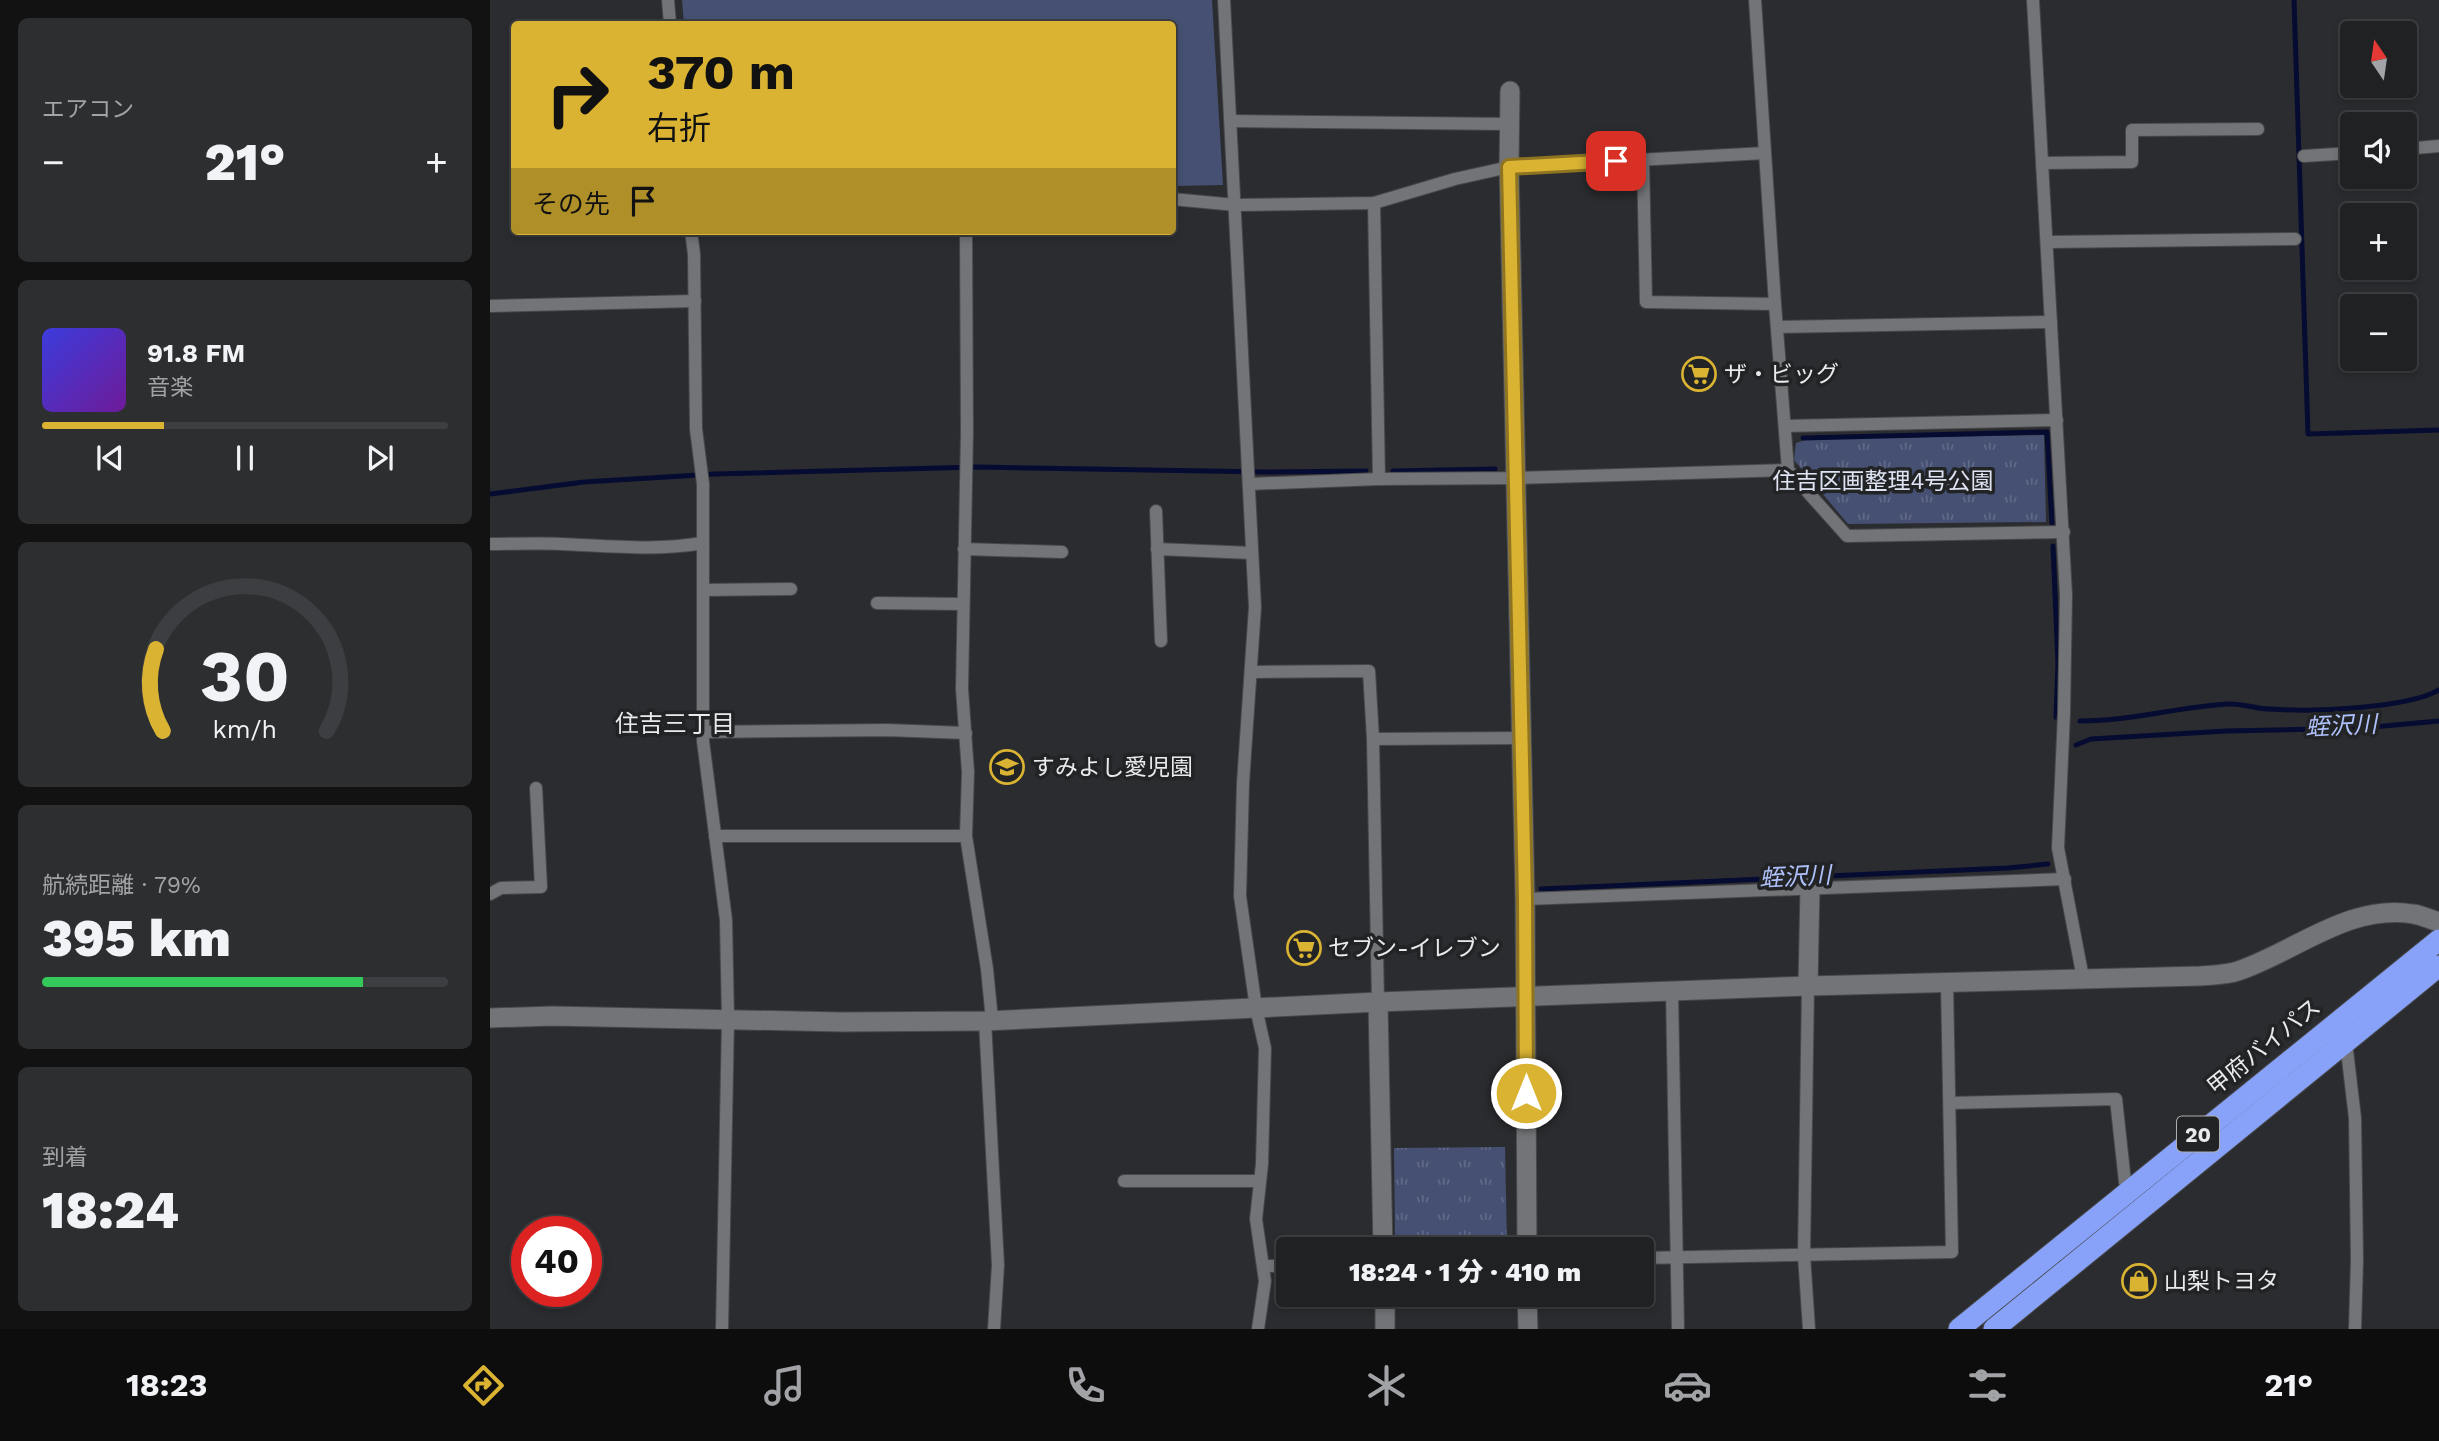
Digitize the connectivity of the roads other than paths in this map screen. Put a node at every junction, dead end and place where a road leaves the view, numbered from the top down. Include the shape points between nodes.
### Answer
1 (668, 0) edge
2 (1224, 0) edge
3 (1755, 0) edge
4 (2033, 0) edge
5 (670, 21) edge
6 (1510, 91) dead end
7 (1231, 121) junction
8 (1510, 124) junction
9 (2258, 129) dead end
10 (2439, 146) edge
11 (2417, 148) edge
12 (1765, 153) junction
13 (2340, 154) edge
14 (2304, 156) dead end
15 (1643, 159) junction
16 (2042, 163) junction
17 (1509, 167) junction
18 (1176, 199) edge
19 (1374, 203) junction
20 (1236, 205) junction
21 (692, 235) edge
22 (966, 235) edge
23 (2295, 239) dead end
24 (2048, 242) junction
25 (695, 301) junction
26 (1775, 304) junction
27 (490, 306) edge
28 (2051, 322) junction
29 (1777, 327) junction
30 (2057, 420) junction
31 (1785, 426) junction
32 (1788, 470) junction
33 (1249, 477) junction
34 (1516, 478) junction
35 (1379, 479) junction
36 (1156, 511) dead end
37 (2064, 532) junction
38 (703, 543) junction
39 (490, 544) edge
40 (964, 549) junction
41 (1157, 549) junction
42 (1062, 552) dead end
43 (1252, 553) junction
44 (791, 589) dead end
45 (703, 590) junction
46 (877, 603) dead end
47 (964, 604) junction
48 (1161, 641) dead end
49 (1252, 672) junction
50 (703, 732) junction
51 (966, 733) junction
52 (1521, 738) junction
53 (1373, 739) junction
54 (536, 788) dead end
55 (715, 836) junction
56 (966, 836) junction
57 (2065, 879) junction
58 (1810, 887) junction
59 (490, 894) edge
60 (1525, 899) junction
61 (2439, 922) edge
62 (2439, 940) edge
63 (2439, 966) edge
64 (2082, 978) junction
65 (1947, 983) junction
66 (1808, 985) junction
67 (1672, 991) junction
68 (1525, 998) junction
69 (1378, 1002) junction
70 (1256, 1008) junction
71 (490, 1018) edge
72 (728, 1019) junction
73 (989, 1021) junction
74 (2346, 1042) junction
75 (1950, 1103) junction
76 (1124, 1181) dead end
77 (1260, 1181) junction
78 (2131, 1189) junction
79 (1383, 1237) edge
80 (1527, 1237) edge
81 (1804, 1255) junction
82 (1654, 1258) edge
83 (1676, 1258) junction
84 (1263, 1266) junction
85 (1276, 1266) edge
86 (1385, 1307) edge
87 (1527, 1307) edge
88 (722, 1329) edge
89 (994, 1329) edge
90 (1258, 1329) edge
91 (1385, 1329) edge
92 (1528, 1329) edge
93 (1678, 1329) edge
94 (1809, 1329) edge
95 (1959, 1329) edge
96 (1994, 1329) edge
97 (2355, 1329) edge

1 - 5 street
2 - 7 street
3 - 12 street
4 - 16 street
6 - 8 street
7 - 8 street
7 - 20 street
8 - 17 street
9 - 16 street via 2132,130 2132,162
10 - 11 street
12 - 15 street
12 - 26 street
13 - 14 street
15 - 17 street
15 - 26 street via 1646,302
16 - 24 street
17 - 19 street
17 - 34 street
18 - 20 street
19 - 20 street
19 - 35 street
20 - 33 street
21 - 25 street
22 - 40 street
23 - 24 street
24 - 28 street
25 - 27 street
25 - 38 street
26 - 29 street
28 - 29 street
28 - 30 street
29 - 31 street
30 - 31 street
30 - 37 street
31 - 32 street
32 - 34 street
32 - 37 street via 1847,536
33 - 35 street
33 - 43 street
34 - 35 street
34 - 52 street
36 - 41 street
37 - 57 street via 2058,848
38 - 39 street via 627,548
38 - 45 street
40 - 42 street
40 - 47 street
41 - 43 street
41 - 48 street
43 - 49 street
44 - 45 street
45 - 50 street
46 - 47 street
47 - 51 street
49 - 53 street via 1369,671
49 - 70 street via 1240,896
50 - 51 street
50 - 55 street
51 - 56 street
52 - 53 street
52 - 60 street
53 - 69 street
54 - 59 street via 541,887 501,888
55 - 56 street
55 - 72 street via 726,920
56 - 73 street via 987,969
57 - 58 street
57 - 64 street
58 - 60 street
58 - 66 street
60 - 68 street
61 - 64 street via 2413,914 2371,914 2319,932 2235,972
62 - 78 highway, 甲府バイパス / 20
63 - 74 highway, 20
64 - 65 street
65 - 66 street
65 - 75 street
66 - 67 street
66 - 81 street
67 - 68 street
67 - 83 street
68 - 69 street
68 - 80 street
69 - 70 street
69 - 79 street
70 - 73 street
70 - 77 street via 1265,1048
71 - 72 street
72 - 73 street
72 - 88 street
73 - 89 street via 998,1265
74 - 96 highway, 20
74 - 97 street via 2355,1118
75 - 78 street via 2116,1099 2125,1182
75 - 81 street via 1952,1252
76 - 77 street
77 - 84 street via 1256,1219
78 - 95 highway, 甲府バイパス / 20
81 - 83 street
81 - 94 street
82 - 83 street
83 - 93 street
84 - 85 street
84 - 90 street
86 - 91 street
87 - 92 street

